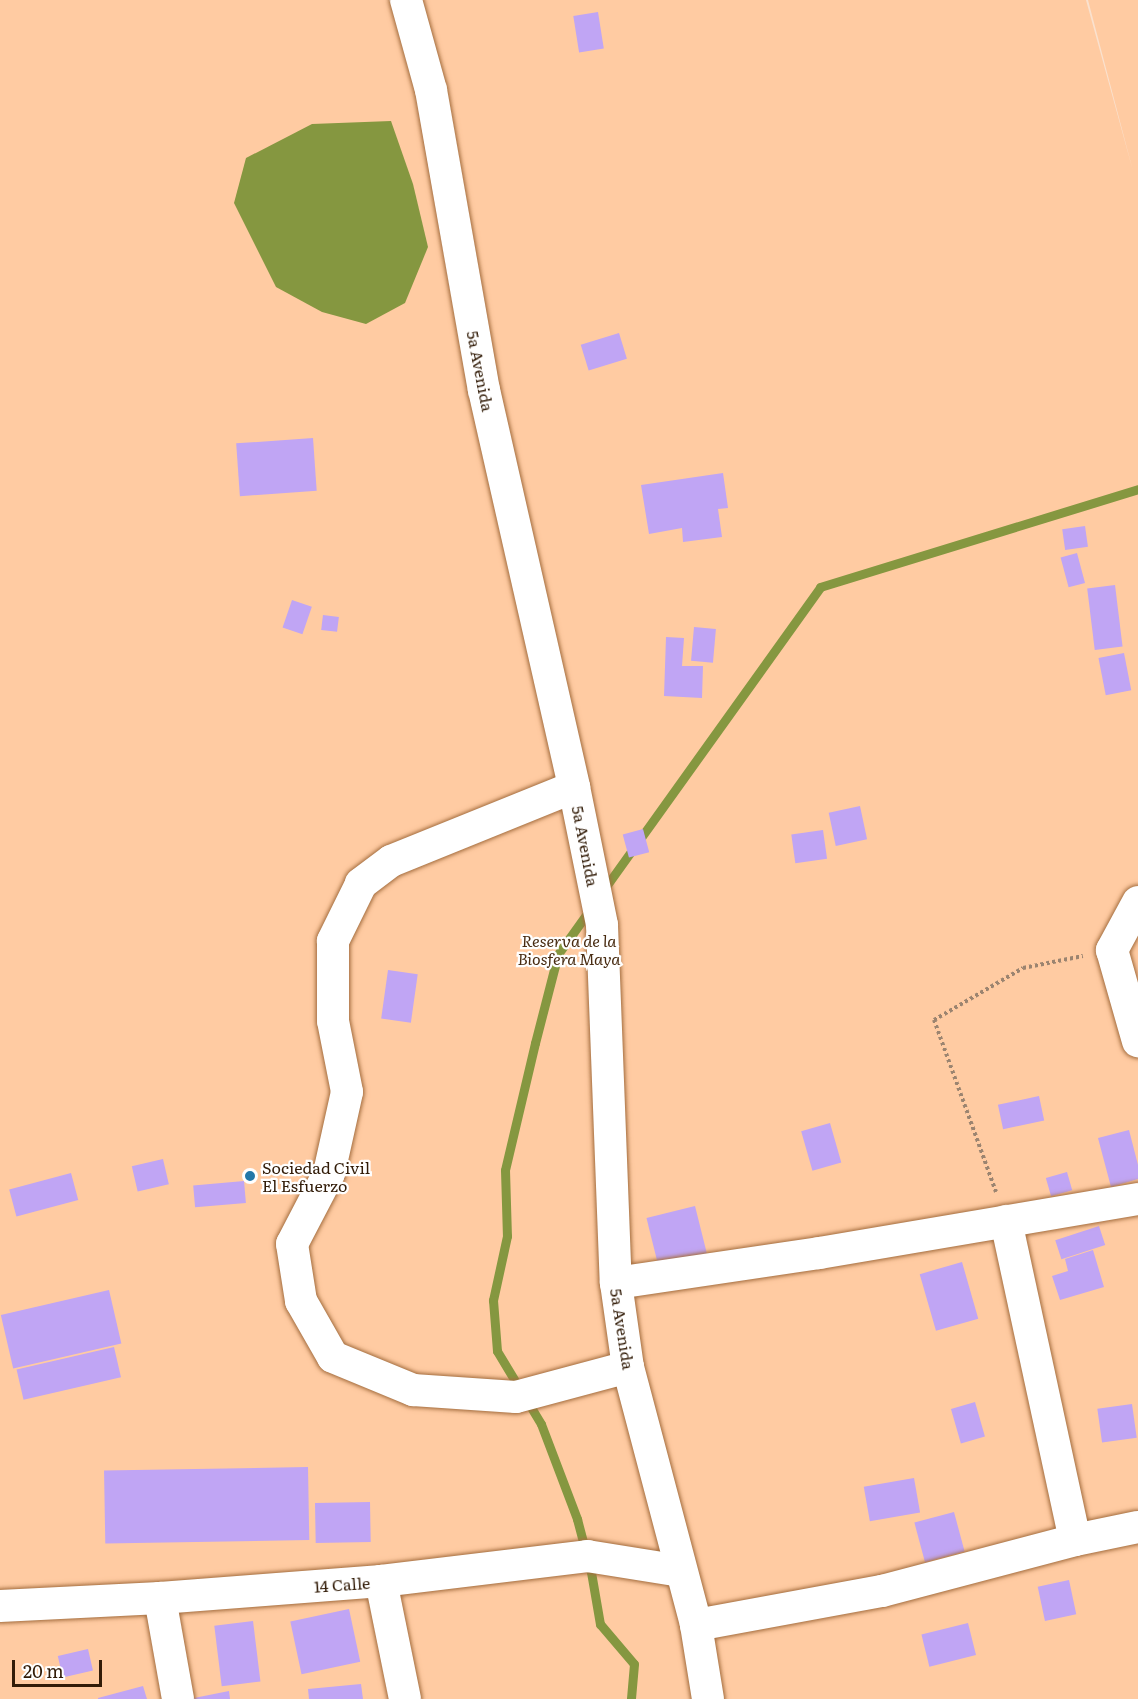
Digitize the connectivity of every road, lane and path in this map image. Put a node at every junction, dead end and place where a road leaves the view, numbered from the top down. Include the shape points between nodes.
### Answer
1 (406, 0) edge
2 (574, 787) junction
3 (1138, 902) edge
4 (1112, 950) junction
5 (1138, 1041) edge
6 (1138, 1199) edge
7 (1006, 1221) junction
8 (616, 1283) junction
9 (628, 1368) junction
10 (1138, 1527) edge
11 (1075, 1540) junction
12 (681, 1571) junction
13 (381, 1581) junction
14 (160, 1598) junction
15 (0, 1606) edge
16 (696, 1625) junction
17 (178, 1699) edge
18 (405, 1699) edge
19 (708, 1699) edge

1 - 2 street, 5a Avenida via 431,90 484,390
2 - 8 street, 5a Avenida via 602,925
2 - 9 street via 392,861 361,884 333,941 333,1021 347,1092 329,1173 292,1244 301,1301 333,1357 413,1390 516,1397
3 - 4 street
4 - 5 street
4 - 7 path via 1023,968 934,1020
6 - 7 street
7 - 8 street
7 - 11 street
8 - 9 street, 5a Avenida
9 - 12 street, 5a Avenida
10 - 11 street
11 - 16 street via 882,1591
12 - 13 street, 14 Calle via 587,1556
12 - 16 street, 5a Avenida
13 - 14 street, 14 Calle
13 - 18 street
14 - 15 street, 14 Calle
14 - 17 street
16 - 19 street, 5a Avenida

